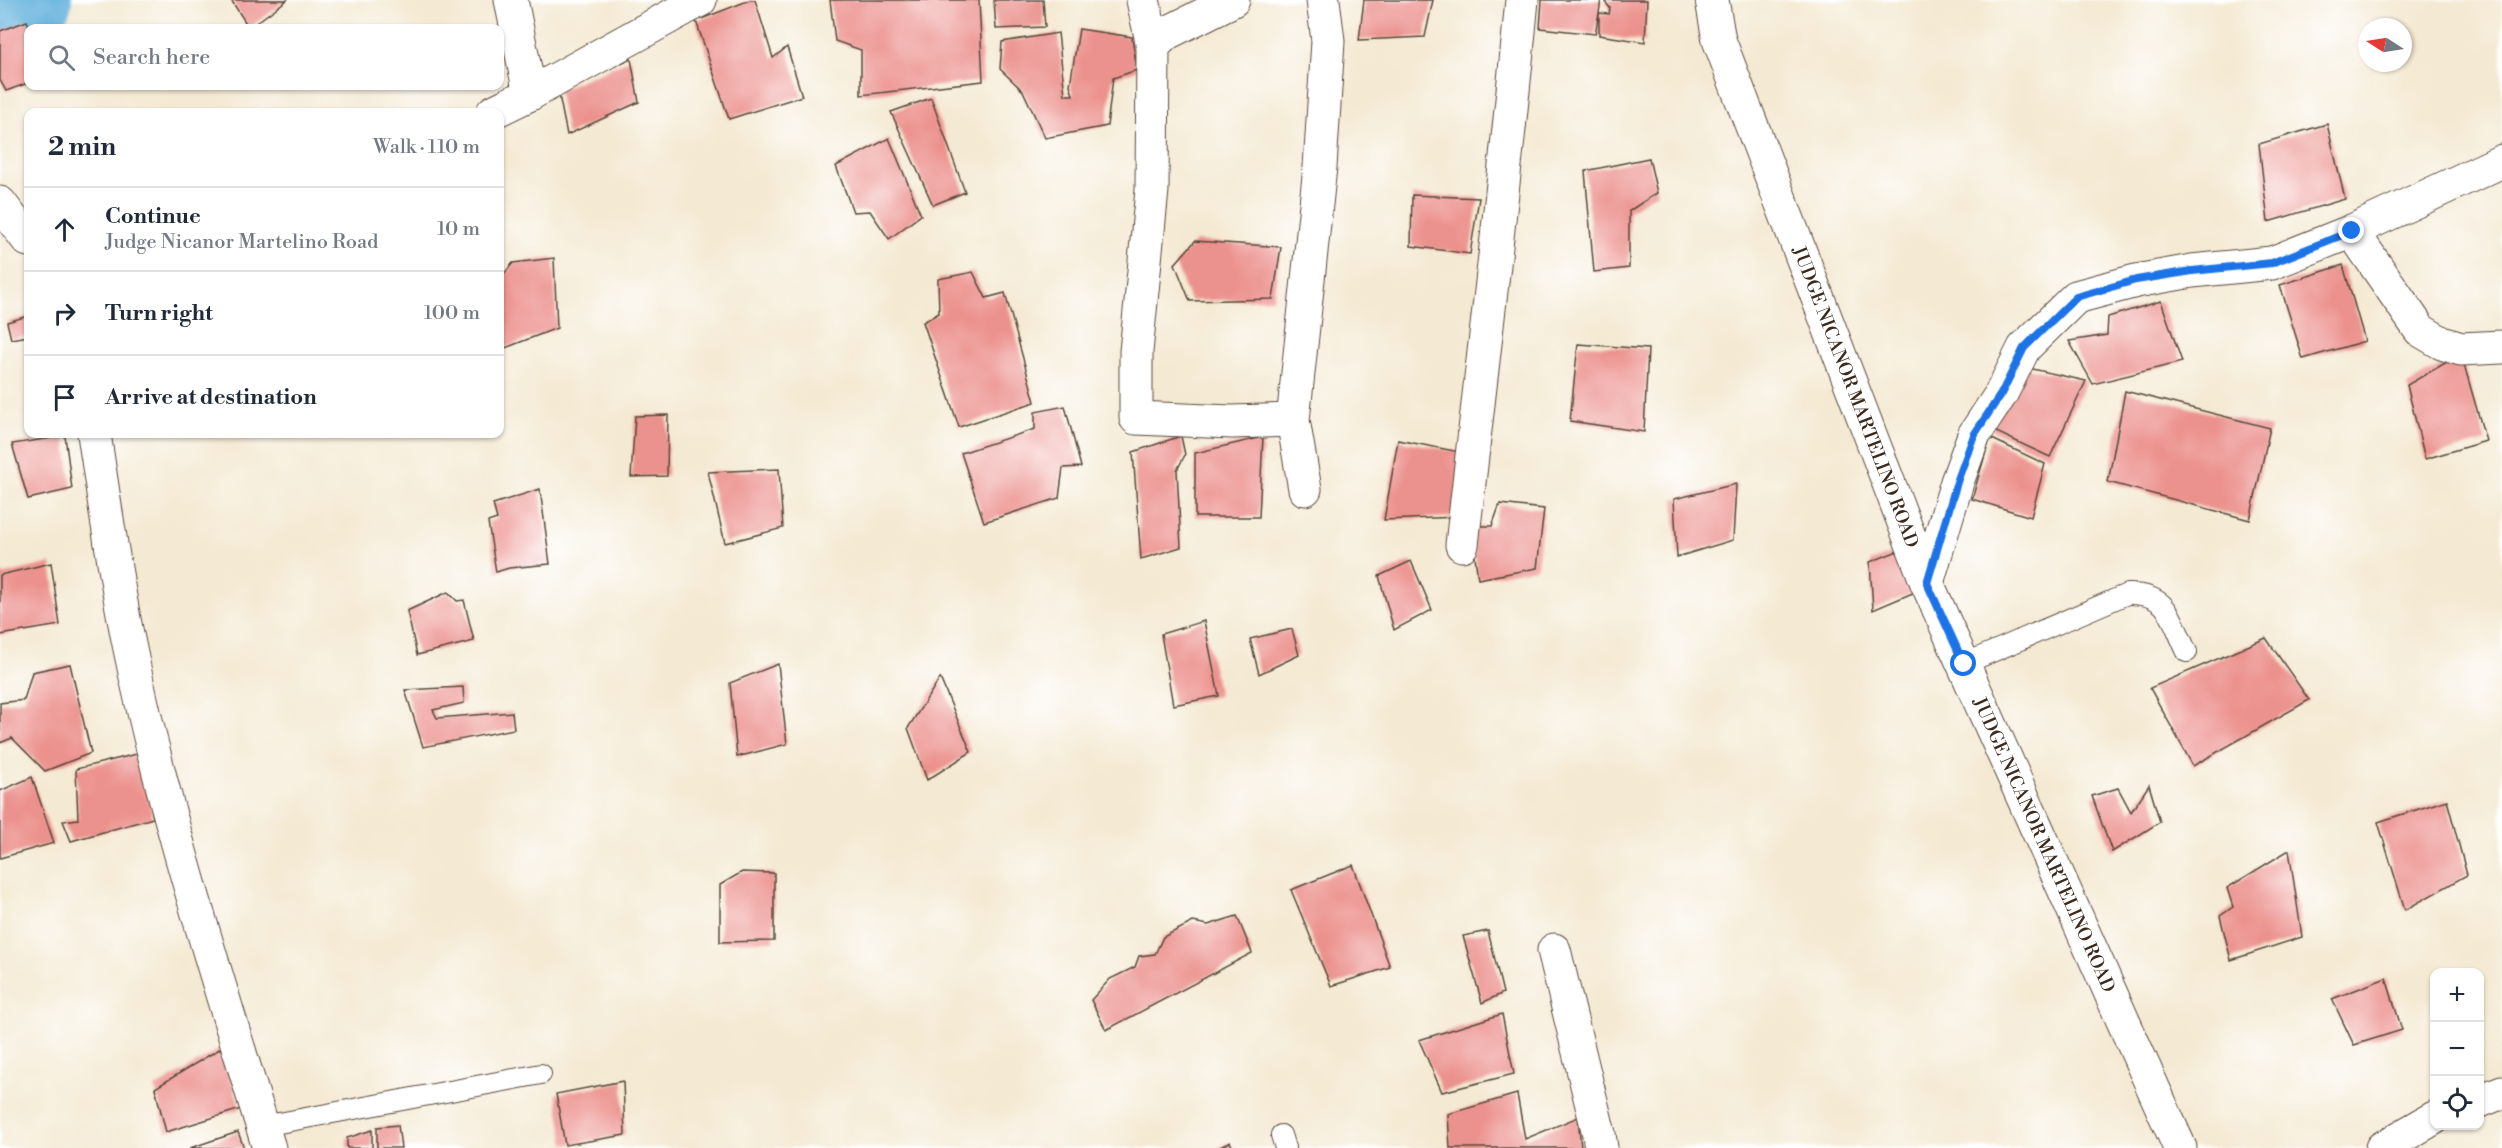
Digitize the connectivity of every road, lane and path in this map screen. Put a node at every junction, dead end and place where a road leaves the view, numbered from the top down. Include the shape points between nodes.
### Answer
1 (511, 0) edge
2 (700, 0) edge
3 (1143, 0) edge
4 (1233, 0) edge
5 (1323, 0) edge
6 (1522, 0) edge
7 (1712, 0) edge
8 (1153, 46) junction
9 (530, 94) junction
10 (501, 108) edge
11 (2502, 161) edge
12 (0, 202) edge
13 (2352, 231) junction
14 (24, 235) edge
15 (2502, 347) edge
16 (1293, 420) junction
17 (94, 438) edge
18 (1305, 489) dead end
19 (1462, 545) dead end
20 (1927, 583) junction
21 (2187, 652) dead end
22 (1964, 664) junction
23 (1554, 950) dead end
24 (541, 1074) dead end
25 (2502, 1092) edge
26 (2484, 1099) edge
27 (2430, 1120) edge
28 (266, 1137) edge
29 (1601, 1148) edge
30 (2180, 1148) edge
31 (2382, 1148) edge

1 - 9 street
2 - 9 street
3 - 8 street
4 - 8 street via 1167,33
5 - 16 street via 1328,41 1320,167
6 - 19 street
7 - 20 street, JUDGE NICANOR MARTELINO ROAD via 1719,39
8 - 16 street via 1152,190 1136,352 1136,418
9 - 10 street
11 - 13 street
12 - 14 street
13 - 15 street via 2420,330 2461,349
13 - 20 street via 2272,263 2136,280 2076,297 2024,348 1974,435
16 - 18 street
17 - 28 street via 130,649 155,756 186,874
20 - 22 street, JUDGE NICANOR MARTELINO ROAD
21 - 22 lane via 2162,602 2153,596 2127,594
22 - 30 street, JUDGE NICANOR MARTELINO ROAD
23 - 29 street
24 - 28 lane
25 - 26 street
27 - 31 street

